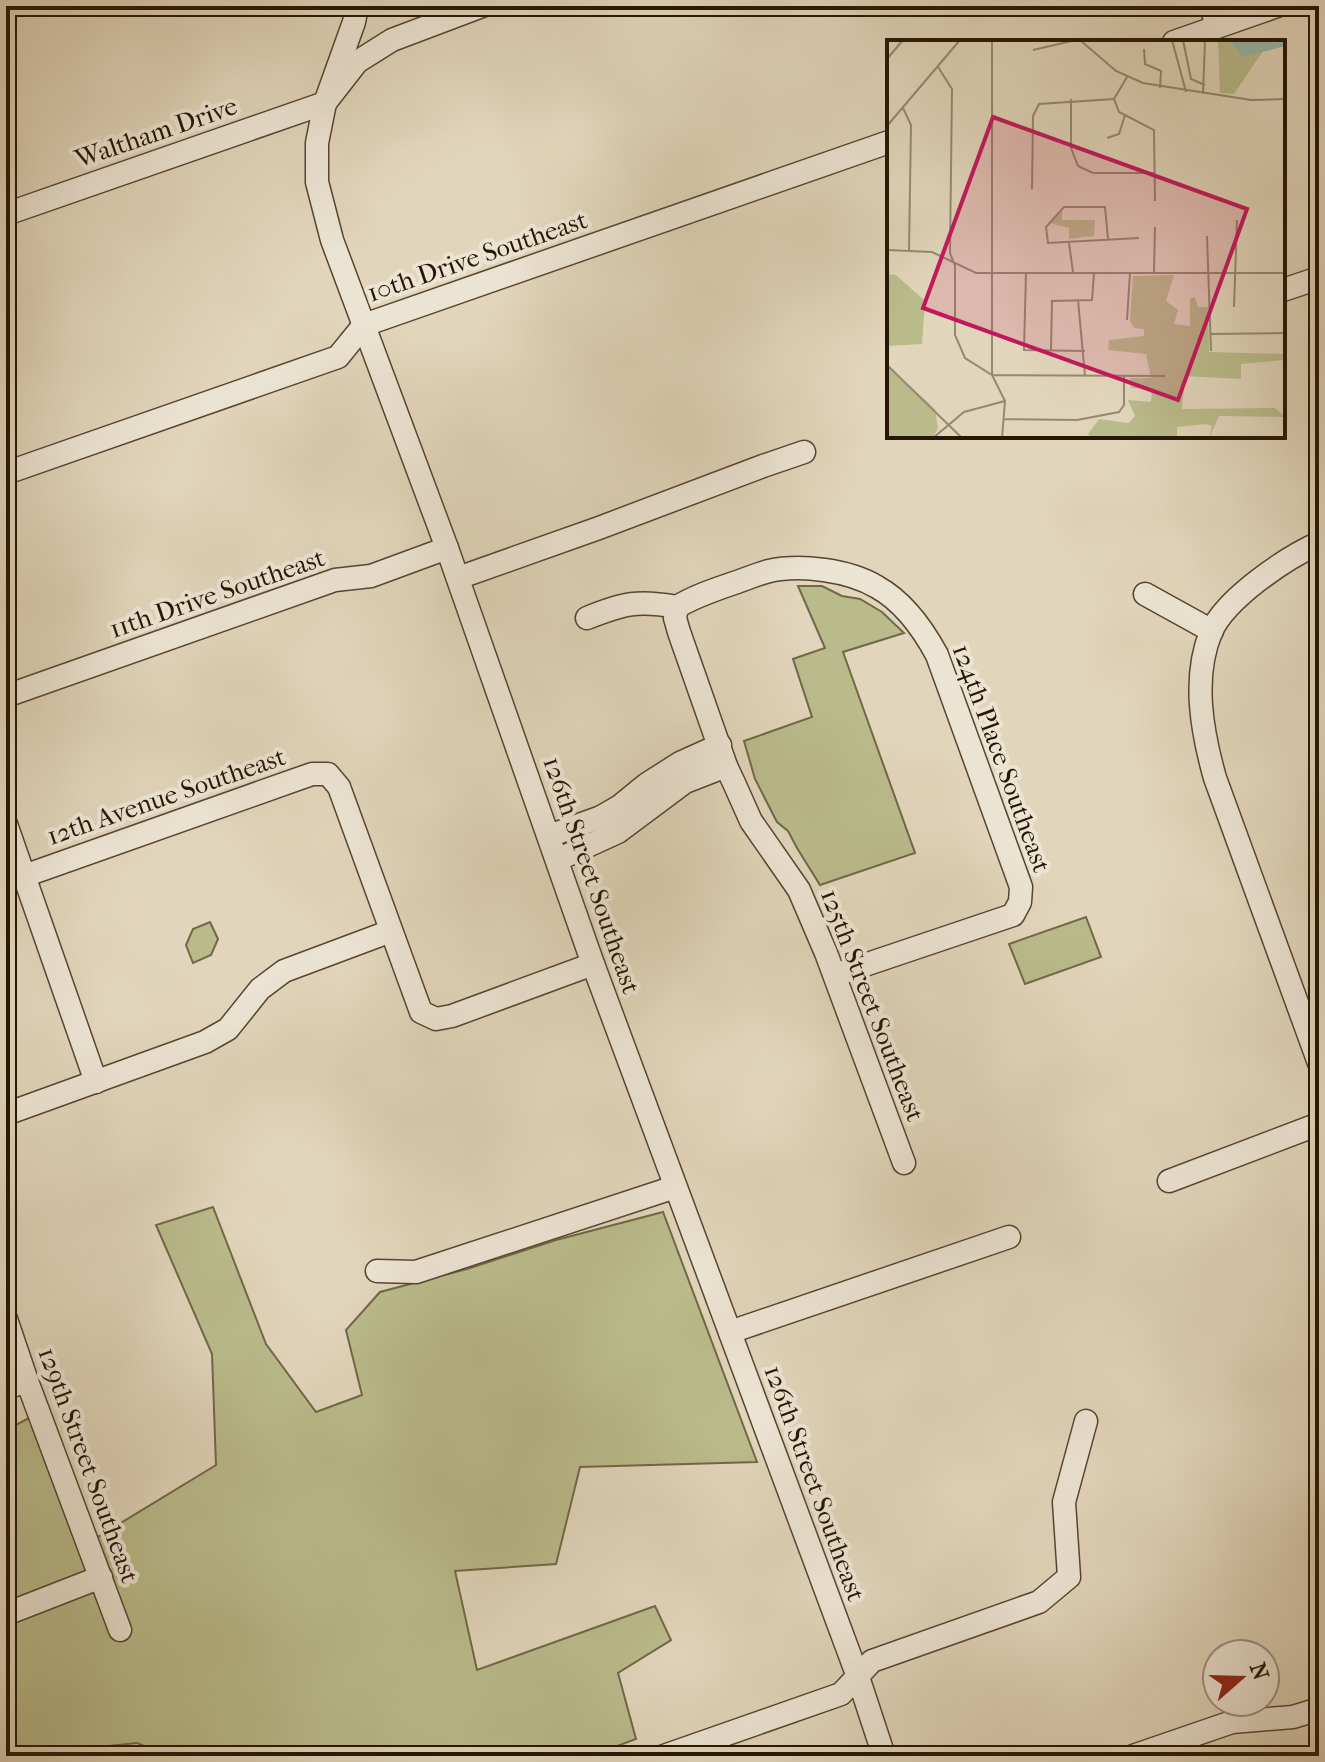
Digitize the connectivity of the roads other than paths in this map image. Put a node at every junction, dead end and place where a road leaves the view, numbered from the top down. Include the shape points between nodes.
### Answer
1 (357, 6) edge
2 (482, 6) edge
3 (1277, 6) edge
4 (1214, 16) edge
5 (1177, 40) edge
6 (325, 103) junction
7 (887, 143) edge
8 (6, 214) edge
9 (1319, 278) edge
10 (1285, 289) edge
11 (364, 325) junction
12 (804, 452) dead end
13 (6, 473) edge
14 (1319, 543) edge
15 (447, 548) junction
16 (458, 578) junction
17 (1145, 594) dead end
18 (677, 607) junction
19 (587, 618) dead end
20 (1212, 631) junction
21 (6, 696) edge
22 (723, 756) junction
23 (6, 824) edge
24 (549, 836) junction
25 (557, 860) junction
26 (24, 876) junction
27 (391, 931) junction
28 (593, 964) junction
29 (835, 975) junction
30 (1319, 1063) edge
31 (96, 1082) junction
32 (6, 1114) edge
33 (1319, 1124) edge
34 (904, 1163) dead end
35 (1169, 1181) dead end
36 (675, 1187) junction
37 (1009, 1237) dead end
38 (377, 1271) dead end
39 (6, 1319) edge
40 (730, 1332) junction
41 (16, 1384) edge
42 (1086, 1421) dead end
43 (101, 1577) junction
44 (6, 1614) edge
45 (120, 1630) dead end
46 (858, 1677) junction
47 (1319, 1709) edge
48 (664, 1756) edge
49 (884, 1756) edge
50 (1133, 1756) edge

1 - 6 street, 126th Street Southeast
2 - 6 street via 392,40 357,62
3 - 4 street
4 - 5 street
6 - 8 street, Waltham Drive
6 - 11 street, 126th Street Southeast via 317,182
7 - 11 street, 10th Drive Southeast
9 - 10 street
11 - 13 street, 10th Drive Southeast via 338,357
11 - 15 street, 126th Street Southeast
12 - 16 street
14 - 20 street via 1252,585
15 - 16 street, 126th Street Southeast
15 - 21 street, 11th Drive Southeast via 371,576 335,580
16 - 24 street, 126th Street Southeast
17 - 20 street
18 - 19 street via 649,602 617,606
18 - 22 street, 125th Street Southeast via 679,632
18 - 29 street, 124th Place Southeast via 770,571 810,568 843,573 877,586 906,610 937,655 1021,887 1020,902 1013,915
20 - 30 street via 1201,689 1204,739
22 - 24 street via 680,763 601,817
22 - 25 street via 618,832
22 - 29 street, 125th Street Southeast via 751,821 799,890
23 - 26 street
24 - 25 street, 126th Street Southeast
25 - 28 street, 126th Street Southeast
26 - 27 street, 12th Avenue Southeast via 312,774 328,774 339,787
26 - 31 street
27 - 28 street via 421,1012 436,1019
27 - 31 street via 284,971 260,989 228,1029 205,1042
28 - 36 street, 126th Street Southeast
29 - 34 street, 125th Street Southeast
31 - 32 street
33 - 35 street
36 - 38 street via 416,1272
36 - 40 street, 126th Street Southeast
37 - 40 street
39 - 41 street, 129th Street Southeast
40 - 46 street, 126th Street Southeast
41 - 43 street, 129th Street Southeast
42 - 46 street via 1064,1502 1069,1577 1039,1602 872,1661
43 - 44 street
43 - 45 street, 129th Street Southeast
46 - 48 street via 841,1694
46 - 49 street, 126th Street Southeast
47 - 50 street via 1293,1717 1232,1722

